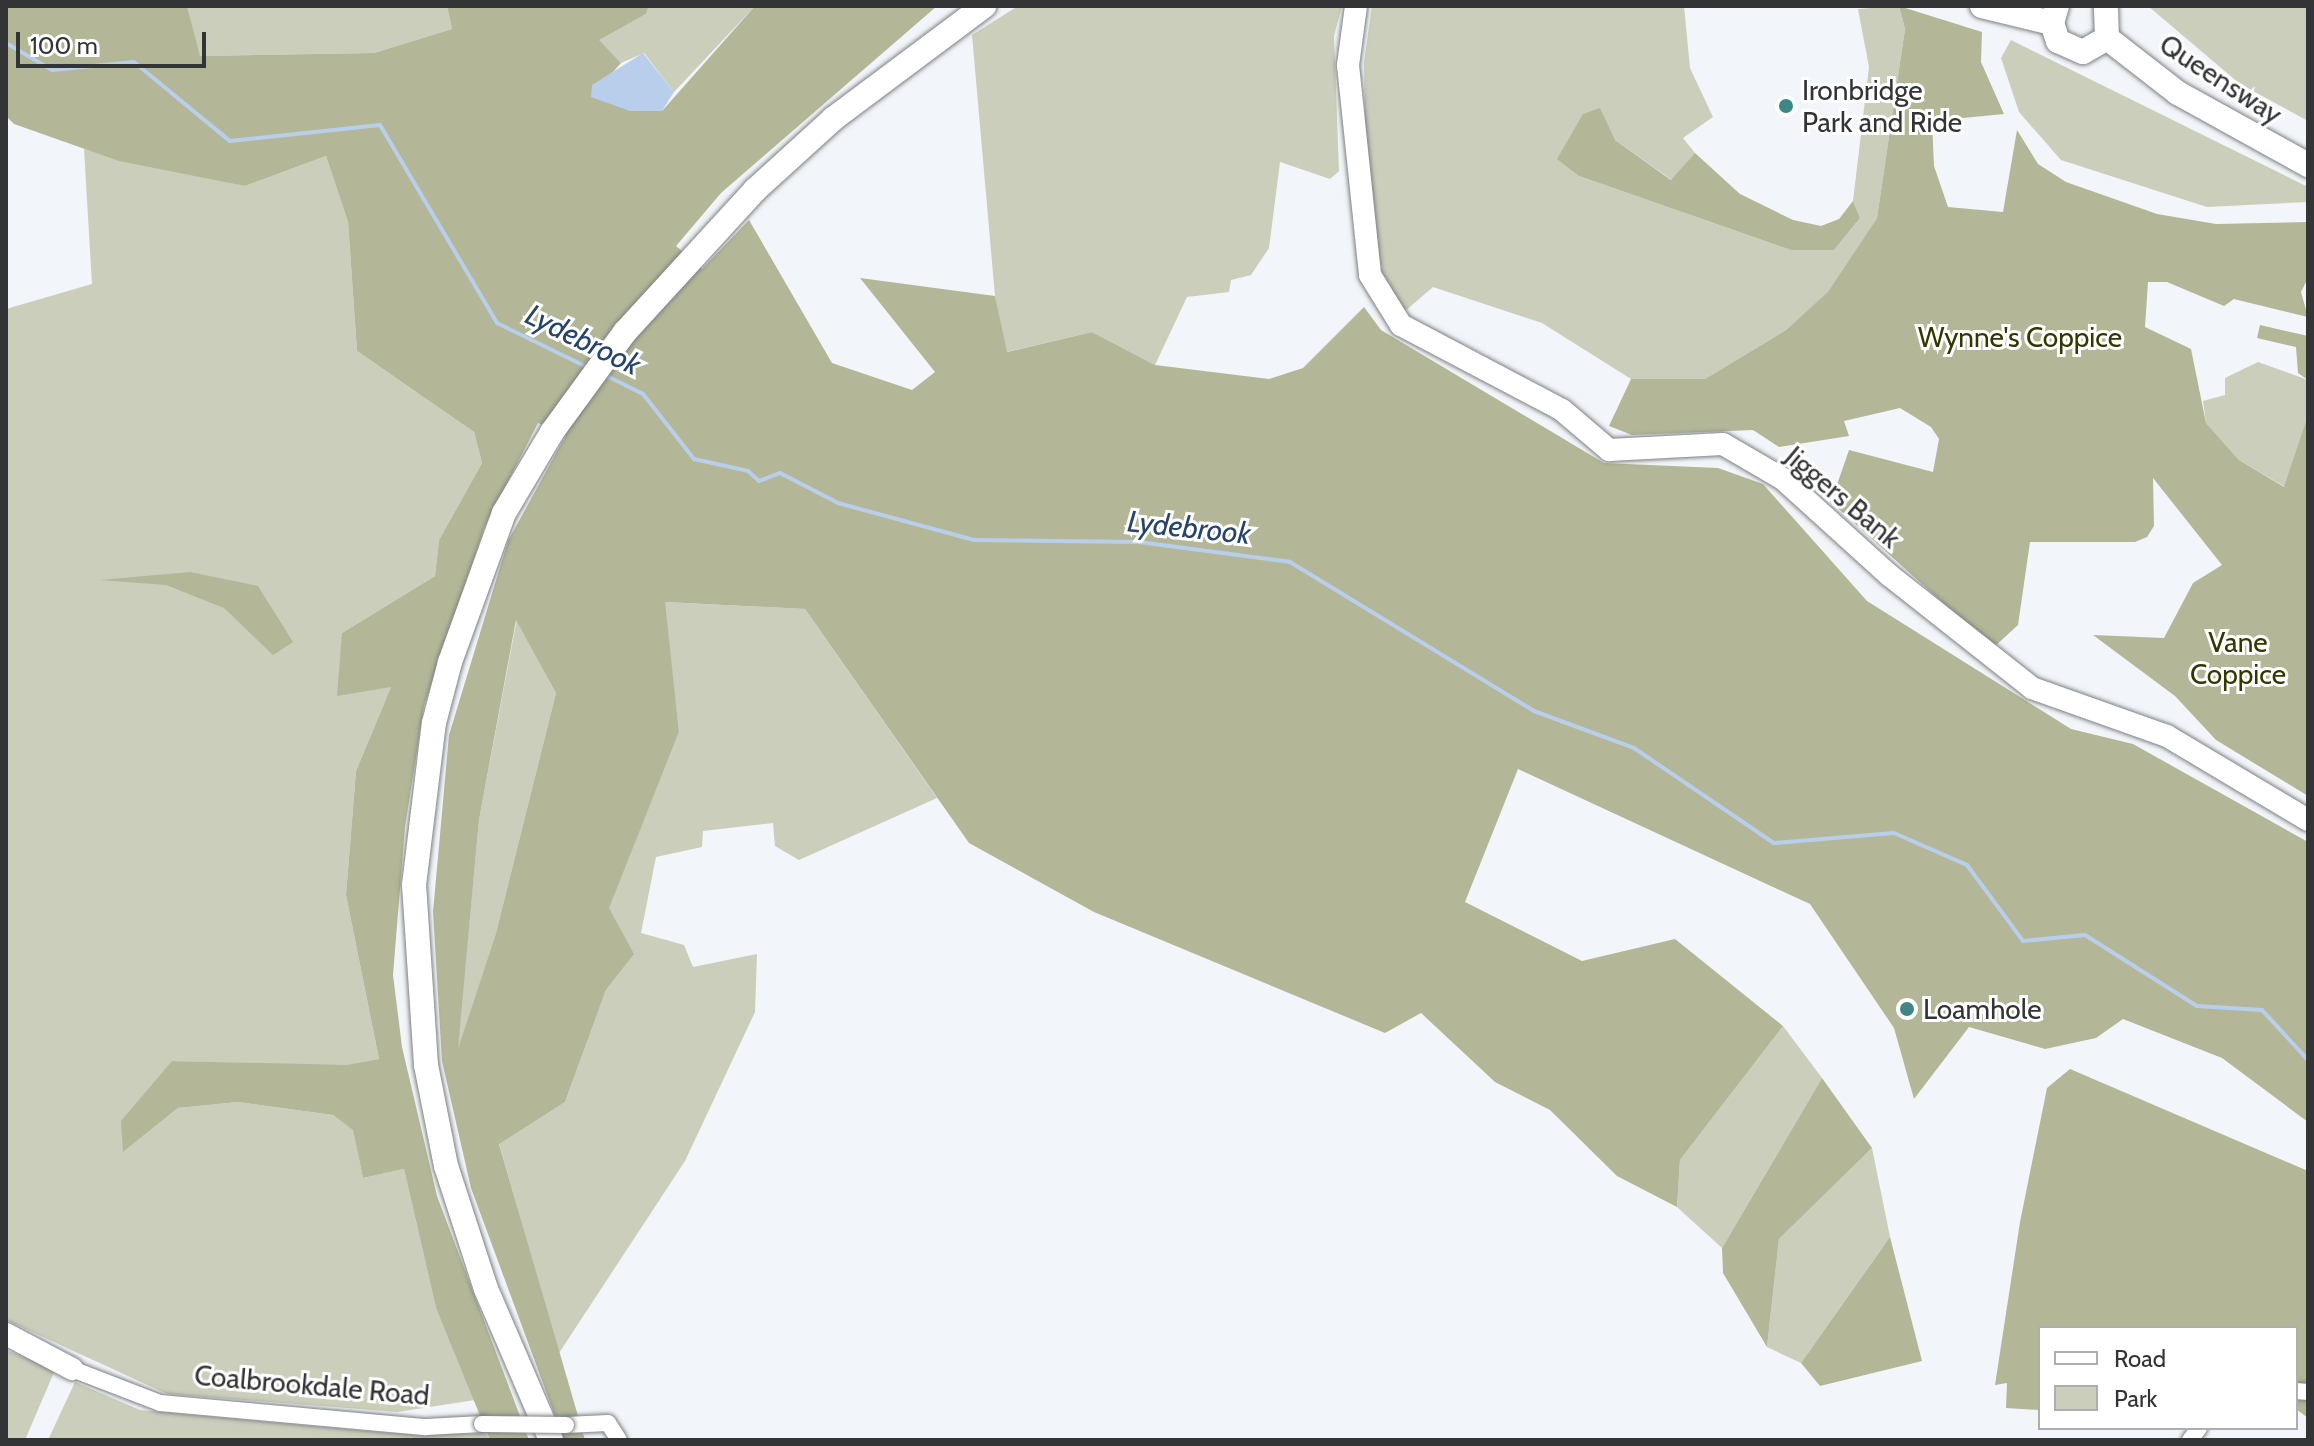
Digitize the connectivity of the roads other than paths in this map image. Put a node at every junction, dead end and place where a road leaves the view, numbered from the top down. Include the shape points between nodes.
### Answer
1 (984, 6) edge
2 (1356, 6) edge
3 (1982, 6) edge
4 (2106, 6) edge
5 (2054, 14) edge
6 (2107, 38) junction
7 (2308, 165) edge
8 (2308, 820) edge
9 (6, 1334) edge
10 (72, 1369) joint
11 (558, 1433) edge
12 (619, 1440) edge

1 - 11 main road via 833,119 693,256 625,332 552,432 504,513 450,662 434,723 414,885 426,1065 446,1166 486,1289
2 - 8 street, Jiggers Bank via 1348,65 1370,275 1401,325 1562,410 1609,450 1723,444 1783,479 1889,575 2032,688 2167,736
3 - 5 main road
4 - 6 main road via 2111,21
5 - 6 main road via 2058,41 2073,51 2092,50
6 - 7 main road, Queensway via 2178,93
9 - 10 street, Coalbrookdale Road
10 - 11 street, Coalbrookdale Road, bridge via 160,1403
11 - 12 street, Coalbrookdale Road via 608,1423

